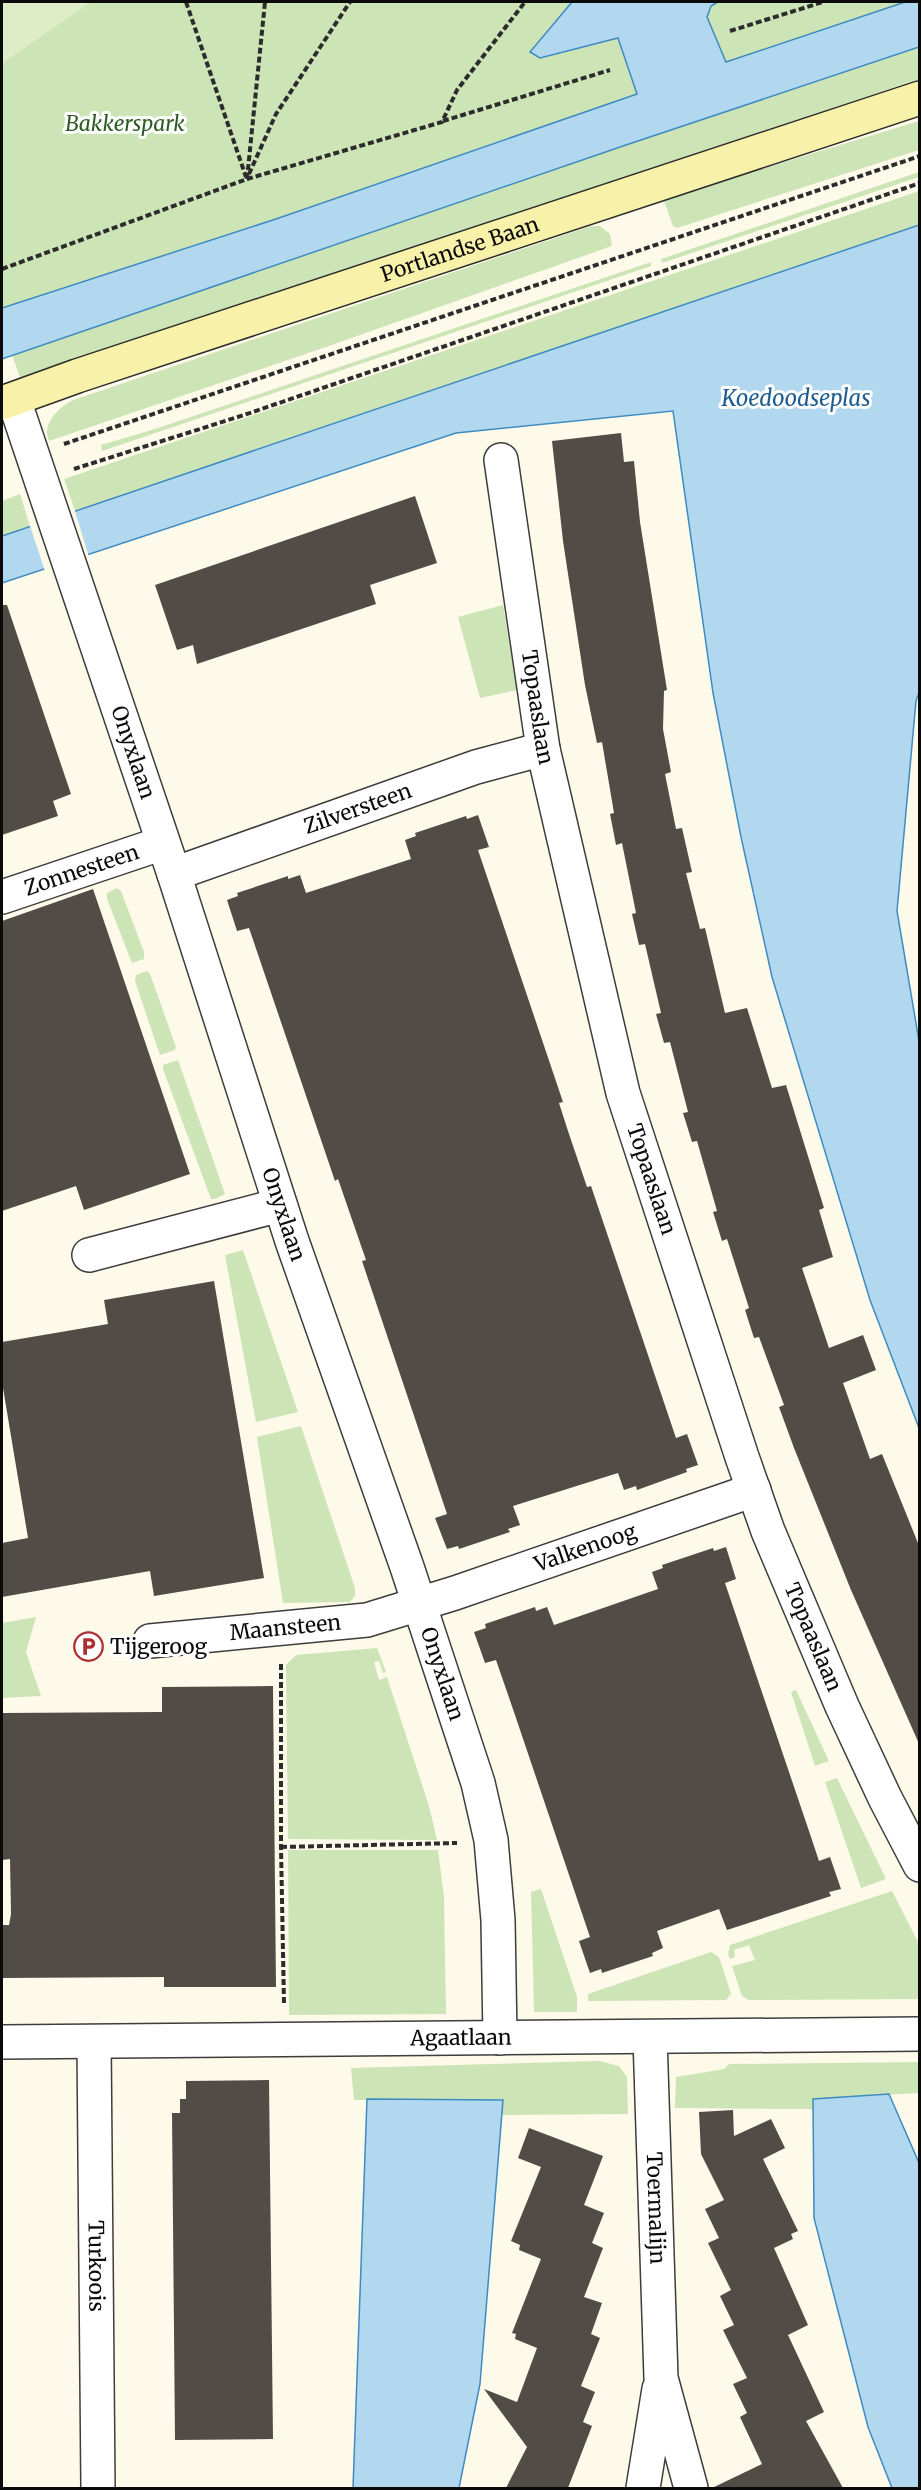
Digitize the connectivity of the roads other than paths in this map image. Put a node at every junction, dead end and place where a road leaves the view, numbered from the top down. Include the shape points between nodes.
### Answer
1 (920, 98) edge
2 (8, 402) edge
3 (501, 460) dead end
4 (543, 749) junction
5 (163, 843) junction
6 (174, 874) junction
7 (2, 897) edge
8 (280, 1205) junction
9 (88, 1256) dead end
10 (754, 1490) junction
11 (418, 1605) junction
12 (150, 1641) dead end
13 (920, 1865) edge
14 (920, 2034) edge
15 (650, 2037) junction
16 (500, 2038) junction
17 (2, 2042) edge
18 (94, 2042) junction
19 (661, 2378) junction
20 (98, 2488) edge
21 (643, 2488) edge
22 (691, 2488) edge

1 - 2 street, Portlandse Baan
2 - 5 street, Onyxlaan via 39,477
3 - 4 street, Topaaslaan
4 - 6 street, Zilversteen via 476,767
4 - 10 street, Topaaslaan via 623,1093
5 - 6 street, Onyxlaan
5 - 7 street, Zonnesteen
6 - 8 street, Onyxlaan
8 - 9 street
8 - 11 street, Onyxlaan
10 - 11 street, Valkenoog
10 - 13 street, Topaaslaan via 842,1706
11 - 12 street, Maansteen via 367,1620
11 - 16 street, Onyxlaan via 478,1783 491,1840 498,1920
14 - 15 street, Agaatlaan
15 - 16 street, Agaatlaan
15 - 19 street, Toermalijn
16 - 18 street, Agaatlaan
17 - 18 street, Agaatlaan
18 - 20 street, Turkoois
19 - 21 street, Toermalijn
19 - 22 street, Toermalijn

